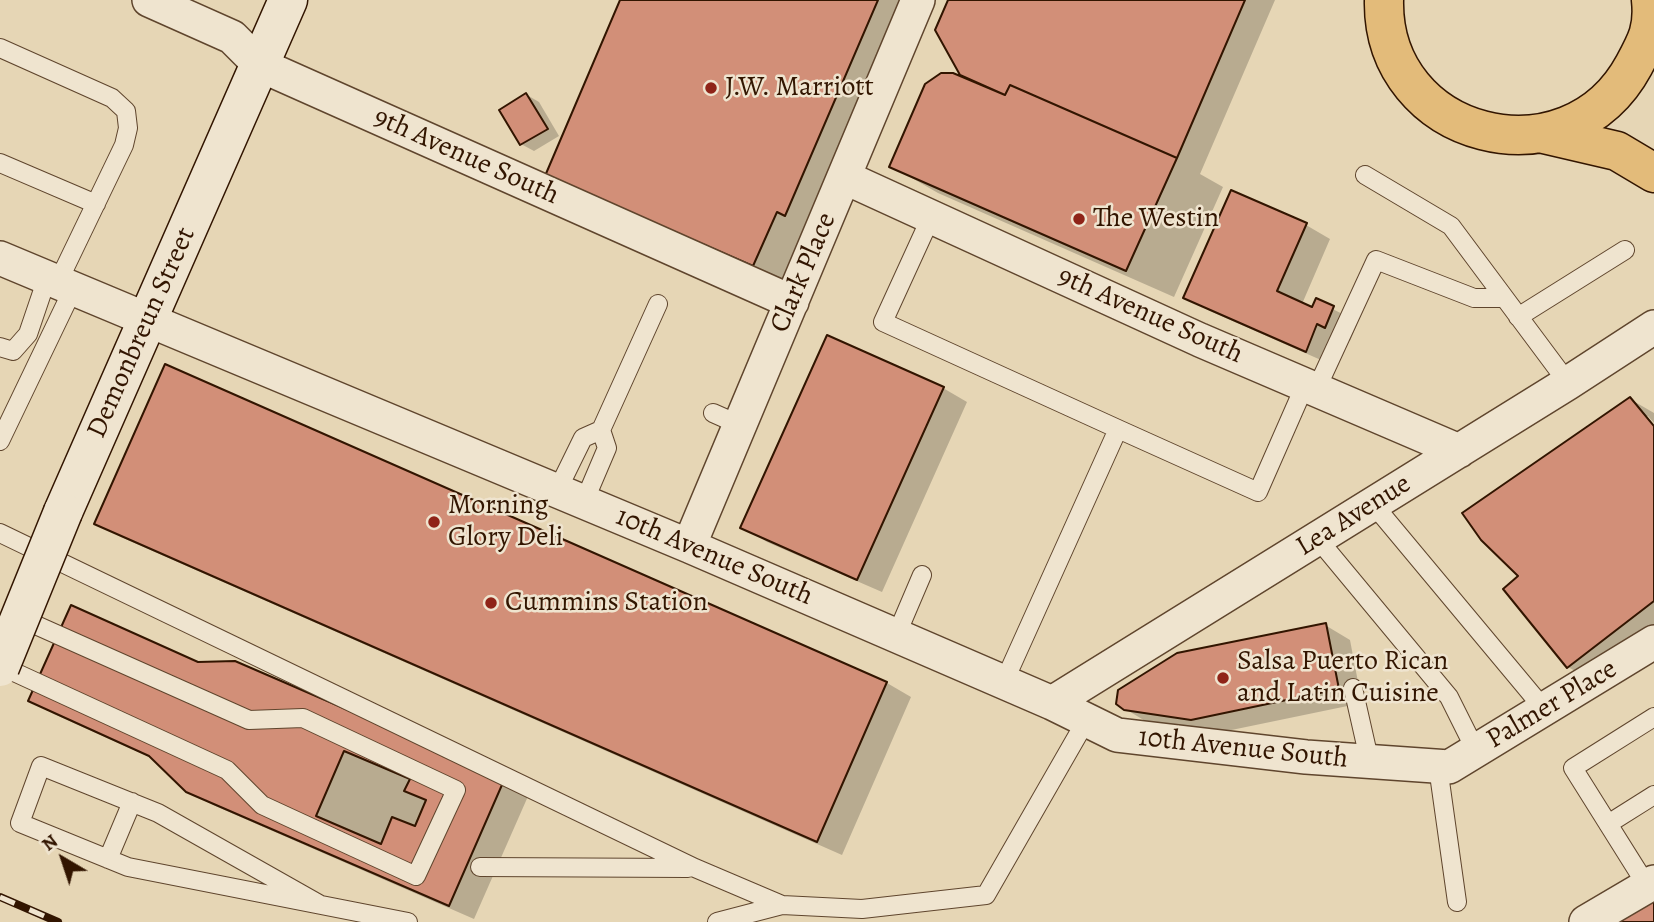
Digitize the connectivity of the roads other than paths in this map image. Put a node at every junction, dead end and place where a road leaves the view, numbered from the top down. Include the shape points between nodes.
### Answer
1 (149, 0) edge
2 (288, 0) edge
3 (918, 0) edge
4 (1380, 6) edge
5 (1652, 24) edge
6 (0, 48) edge
7 (260, 65) junction
8 (1544, 134) junction
9 (0, 163) edge
10 (1654, 173) edge
11 (1365, 175) dead end
12 (844, 177) junction
13 (96, 204) junction
14 (931, 217) junction
15 (1625, 250) dead end
16 (0, 258) edge
17 (59, 283) junction
18 (1504, 298) junction
19 (792, 302) junction
20 (658, 304) dead end
21 (1518, 317) junction
22 (147, 320) junction
23 (1654, 327) edge
24 (0, 347) edge
25 (1568, 383) junction
26 (1311, 387) junction
27 (1118, 429) junction
28 (601, 430) junction
29 (0, 441) edge
30 (1459, 451) junction
31 (571, 497) junction
32 (1373, 504) junction
33 (0, 533) edge
34 (1317, 538) junction
35 (690, 546) junction
36 (922, 575) dead end
37 (20, 618) junction
38 (896, 636) junction
39 (1654, 642) edge
40 (0, 667) edge
41 (1004, 682) junction
42 (1353, 688) dead end
43 (1052, 703) junction
44 (1544, 709) junction
45 (1654, 717) edge
46 (1087, 719) junction
47 (1454, 762) junction
48 (1370, 763) junction
49 (1654, 795) edge
50 (132, 802) junction
51 (1608, 824) junction
52 (108, 859) junction
53 (480, 867) dead end
54 (695, 868) junction
55 (1650, 884) edge
56 (1457, 902) dead end
57 (319, 904) junction
58 (782, 905) junction
59 (408, 922) edge
60 (717, 922) edge
61 (1586, 922) edge

1 - 7 street, 9th Avenue South via 232,37
2 - 7 main road, Demonbreun Street
3 - 12 street, Clark Place
4 - 8 main road via 1391,49 1405,77 1426,101 1452,120 1481,132
5 - 8 main road via 1630,73 1607,101 1578,121
6 - 13 lane via 112,98 127,111 124,145
7 - 19 street, 9th Avenue South
7 - 22 main road, Demonbreun Street
8 - 10 main road via 1617,151
9 - 13 lane
11 - 18 lane via 1451,226
12 - 14 street, 9th Avenue South
12 - 19 street, Clark Place
13 - 17 lane
14 - 26 street, 9th Avenue South
14 - 27 lane via 883,322
15 - 21 lane
16 - 17 street, 10th Avenue South
17 - 22 street, 10th Avenue South
17 - 24 lane via 13,351
17 - 29 lane
18 - 21 lane
18 - 26 lane via 1474,298 1376,260
19 - 35 street, Clark Place via 727,419
20 - 28 lane
21 - 25 lane
22 - 31 street, 10th Avenue South
22 - 37 main road, Demonbreun Street, bridge
23 - 25 street, Lea Avenue
25 - 30 street, Lea Avenue
26 - 27 lane via 1258,492
26 - 30 street, 9th Avenue South
27 - 41 lane
28 - 31 lane via 607,448
28 - 31 lane via 583,438
30 - 32 street, Lea Avenue
31 - 35 street, 10th Avenue South
32 - 34 street, Lea Avenue
32 - 44 lane
33 - 54 lane
34 - 43 street, Lea Avenue
34 - 47 lane via 1449,697
35 - 38 street, 10th Avenue South
36 - 38 lane
37 - 40 main road, Demonbreun Street, bridge
37 - 40 lane via 249,720 303,718 456,790 416,876 262,805 227,770
38 - 41 street, 10th Avenue South
39 - 44 street, Palmer Place
41 - 43 street, 10th Avenue South
42 - 48 lane
43 - 46 street, 10th Avenue South
44 - 47 street, Palmer Place
45 - 51 lane via 1573,768
46 - 48 street, 10th Avenue South via 1117,735
46 - 58 lane via 986,895 862,909
47 - 48 street, 10th Avenue South
47 - 56 lane
49 - 51 lane
50 - 52 lane
50 - 52 lane via 41,766 20,823
50 - 57 lane
51 - 55 lane
52 - 57 lane via 128,867
53 - 54 lane
54 - 58 lane
55 - 61 street
57 - 59 lane
58 - 60 lane

